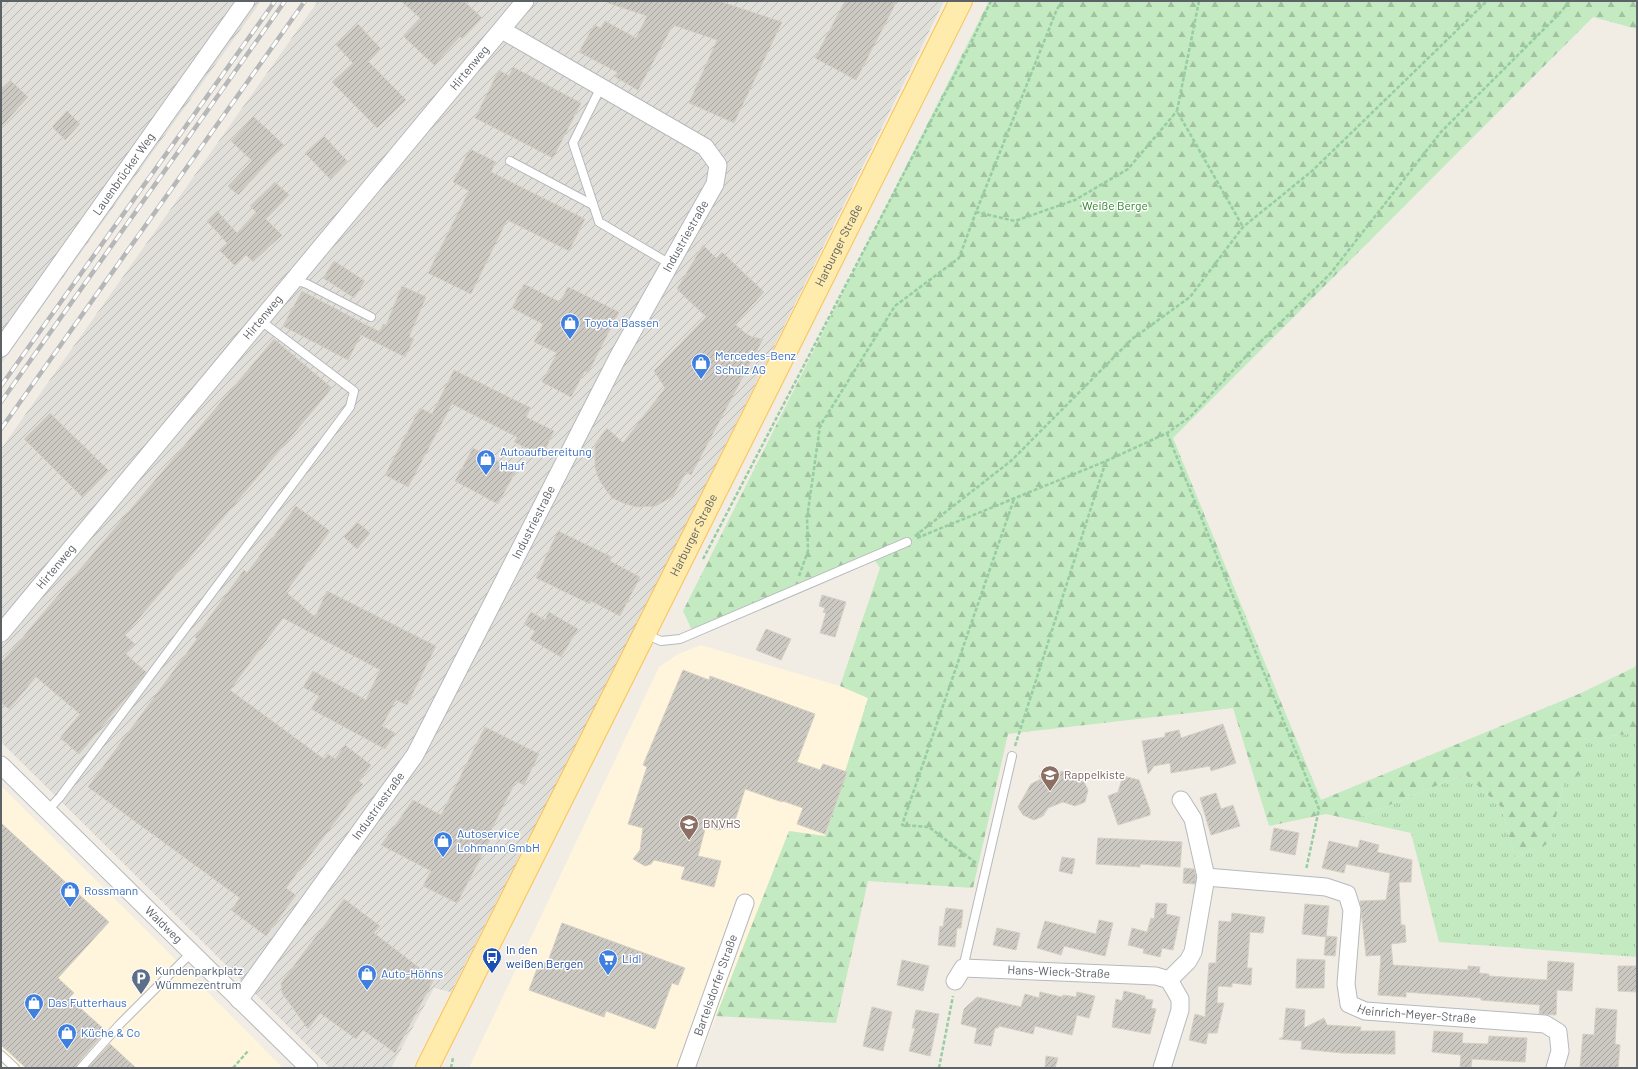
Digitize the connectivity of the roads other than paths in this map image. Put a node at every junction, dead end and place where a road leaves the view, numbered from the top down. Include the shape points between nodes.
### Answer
1 (246, 1) edge
2 (525, 1) edge
3 (961, 1) edge
4 (502, 30) junction
5 (601, 88) junction
6 (510, 161) dead end
7 (594, 205) junction
8 (670, 264) junction
9 (295, 280) junction
10 (371, 317) dead end
11 (261, 321) junction
12 (1, 348) edge
13 (907, 542) road end
14 (1, 634) edge
15 (644, 634) junction
16 (1012, 756) road end
17 (1, 765) edge
18 (1181, 800) dead end
19 (47, 811) junction
20 (1206, 877) junction
21 (745, 903) dead end
22 (191, 952) junction
23 (959, 975) joint
24 (1169, 980) junction
25 (239, 1000) junction
26 (1, 1055) edge
27 (15, 1068) edge
28 (80, 1068) edge
29 (309, 1068) edge
30 (427, 1068) edge
31 (686, 1068) edge
32 (1162, 1068) edge
33 (1555, 1068) edge

1 - 12 street, Lauenbrücker Weg
2 - 4 street, Hirtenweg
3 - 15 main road, Harburger Straße
4 - 5 street, Industriestraße
4 - 9 street, Hirtenweg
5 - 7 lane via 573,143
5 - 8 street, Industriestraße via 705,147 718,165 714,184
6 - 7 lane
7 - 8 lane via 599,222
8 - 25 street, Industriestraße via 617,360 416,756
9 - 10 lane
9 - 11 street, Hirtenweg
11 - 14 street, Hirtenweg
11 - 19 lane via 354,391 350,407
13 - 15 lane via 680,640 661,641
15 - 30 main road, Harburger Straße
16 - 23 lane
17 - 19 street, Waldweg
18 - 20 street via 1193,818
19 - 22 street, Waldweg
20 - 24 street via 1193,952 1188,961
20 - 33 street, Heinrich-Meyer-Straße via 1326,886 1347,894 1352,910 1346,984 1349,1004 1366,1011 1545,1024 1558,1032 1560,1050
21 - 31 street, Bartelsdorfer Straße
22 - 25 street, Waldweg
22 - 28 lane
23 - 24 street, Hans-Wieck-Straße via 1156,976
24 - 32 street via 1180,999 1180,1010
25 - 29 street, Waldweg
26 - 27 lane

